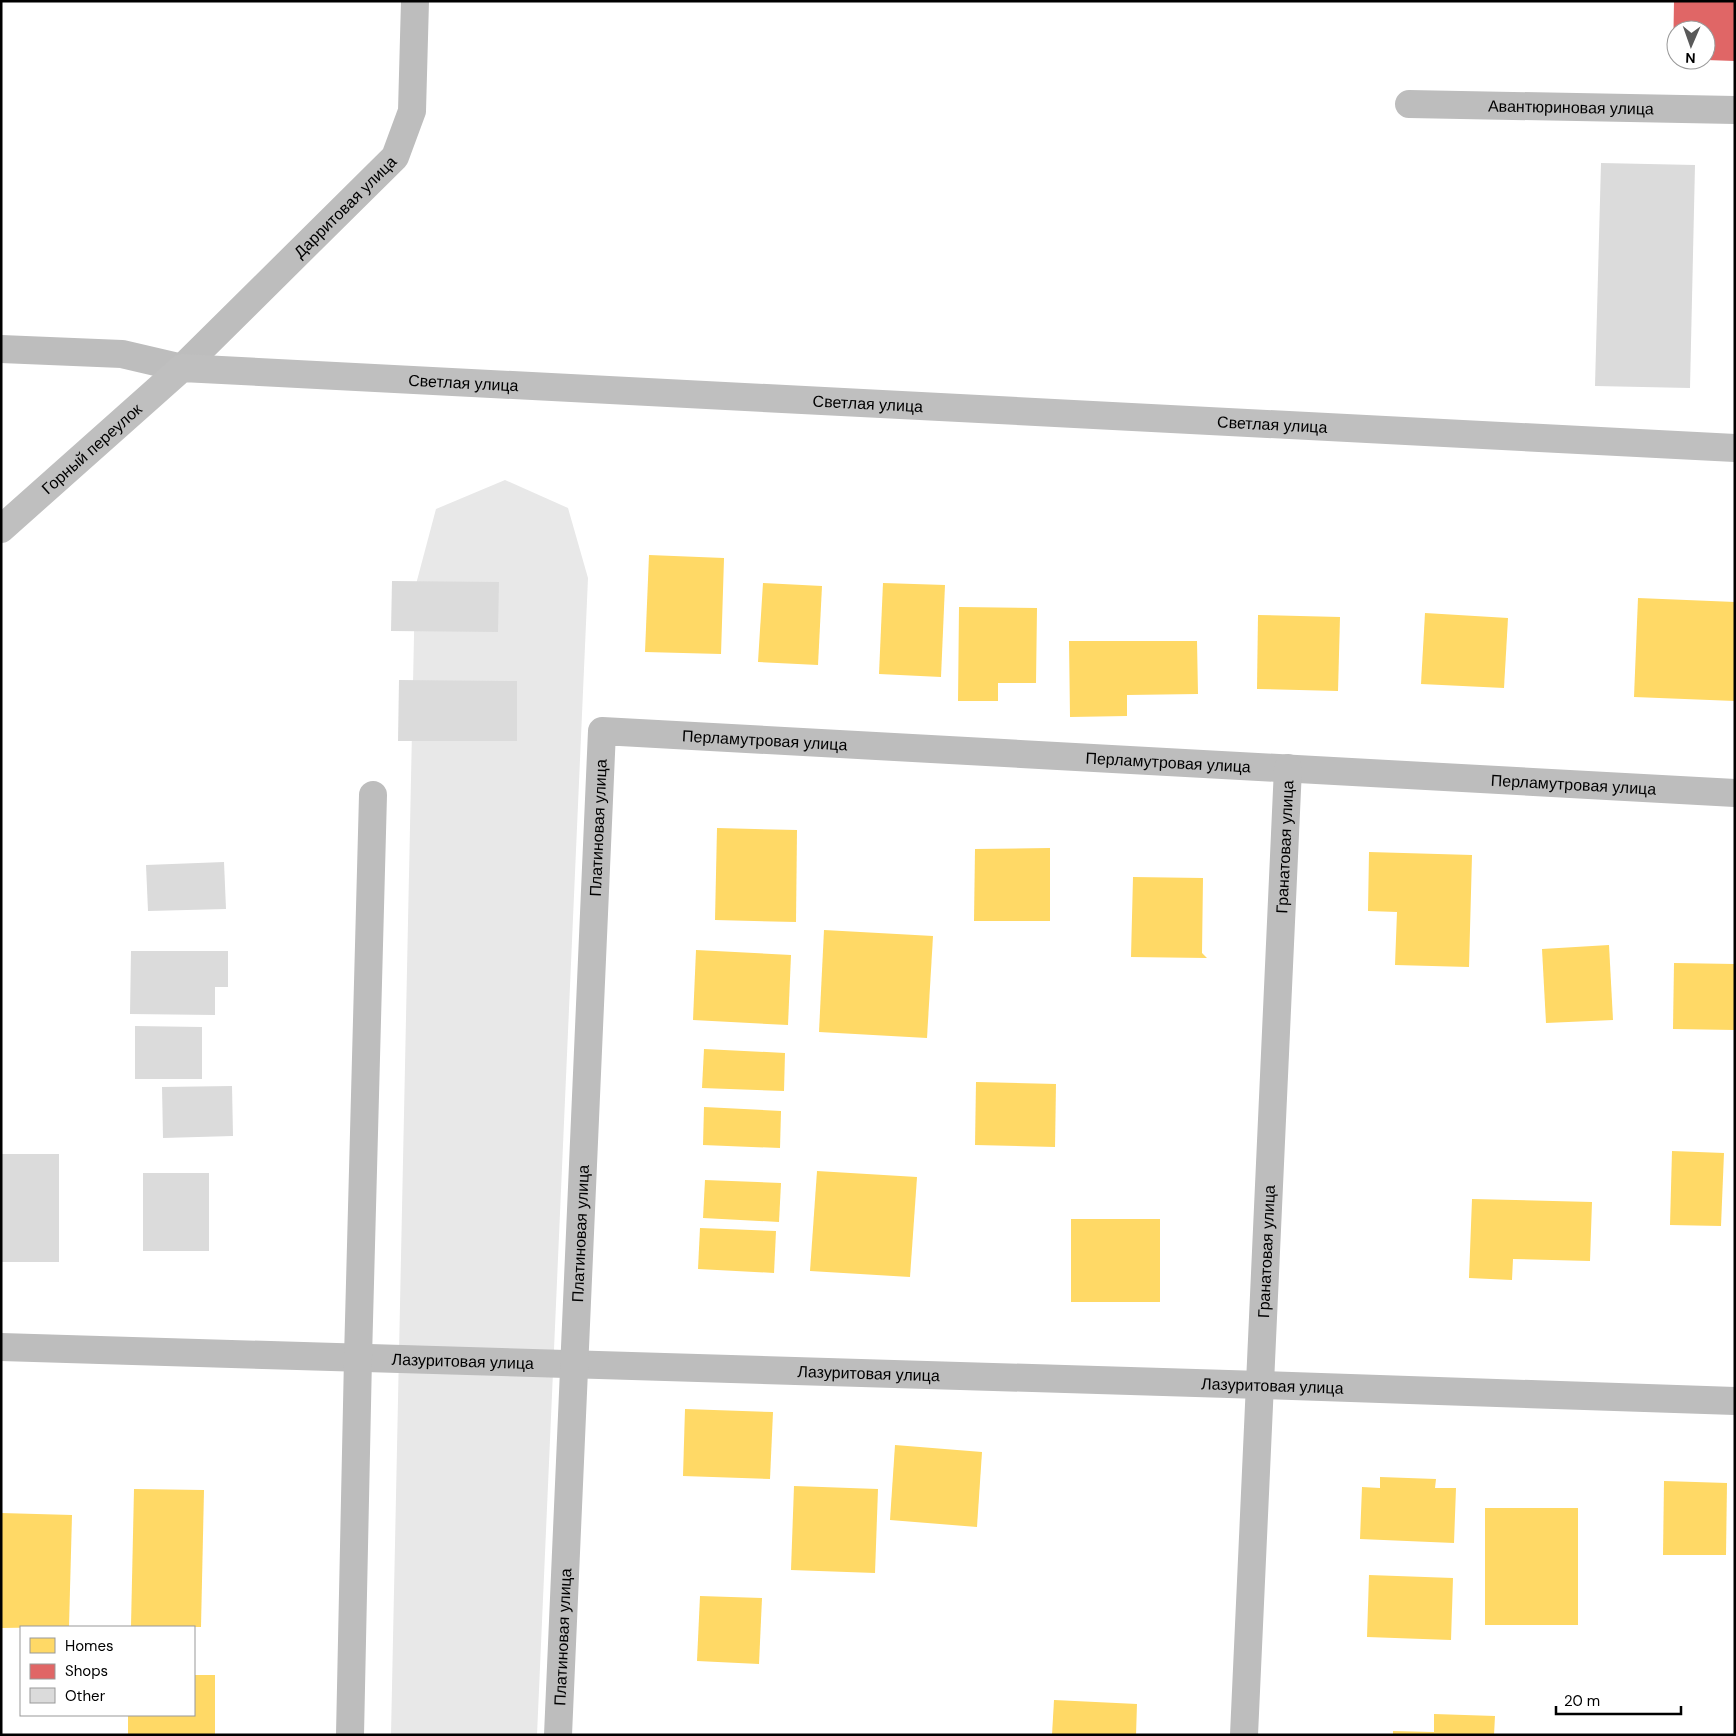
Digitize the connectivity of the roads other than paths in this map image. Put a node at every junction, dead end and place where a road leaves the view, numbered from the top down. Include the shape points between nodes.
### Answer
1 (415, 1) edge
2 (1409, 104) dead end
3 (1735, 110) edge
4 (1, 349) edge
5 (182, 368) junction
6 (1735, 448) edge
7 (1, 530) edge
8 (602, 730) joint
9 (1288, 768) junction
10 (1735, 793) edge
11 (373, 795) dead end
12 (1, 1348) edge
13 (358, 1358) junction
14 (574, 1365) junction
15 (1261, 1385) junction
16 (1735, 1401) edge
17 (350, 1735) edge
18 (558, 1735) edge
19 (1244, 1735) edge

1 - 5 street, Дарритовая улица via 412,111 395,157
2 - 3 street, Авантюриновая улица
4 - 5 street, Светлая улица via 122,354
5 - 6 street, Светлая улица
5 - 7 street, Горный переулок
8 - 9 street, Перламутровая улица
8 - 14 street, Платиновая улица
9 - 10 street, Перламутровая улица
9 - 15 street, Гранатовая улица
11 - 13 street
12 - 13 street, Лазуритовая улица
13 - 14 street, Лазуритовая улица
13 - 17 street
14 - 15 street, Лазуритовая улица
14 - 18 street, Платиновая улица
15 - 16 street, Лазуритовая улица
15 - 19 street, Гранатовая улица

